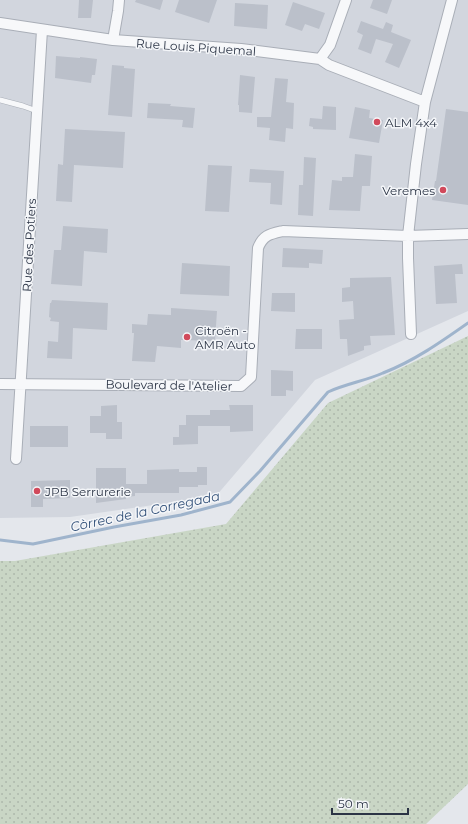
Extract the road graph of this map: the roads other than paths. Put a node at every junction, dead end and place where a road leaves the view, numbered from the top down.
1 (119, 0) edge
2 (346, 0) edge
3 (452, 0) edge
4 (0, 24) edge
5 (42, 30) junction
6 (113, 40) junction
7 (320, 59) junction
8 (0, 100) edge
9 (425, 102) junction
10 (37, 111) junction
11 (468, 234) edge
12 (408, 236) junction
13 (411, 334) dead end
14 (21, 383) junction
15 (0, 384) edge
16 (16, 459) dead end

1 - 6 street
2 - 7 street
3 - 9 street
4 - 5 street, Rue Louis Piquemal
5 - 6 street, Rue Louis Piquemal
5 - 10 street, Rue des Potiers
6 - 7 street, Rue Louis Piquemal
7 - 9 street, Rue Louis Piquemal
8 - 10 lane
9 - 12 street
10 - 14 street, Rue des Potiers
11 - 12 street, Boulevard de l'Atelier
12 - 13 street
12 - 14 street, Boulevard de l'Atelier
14 - 15 street, Boulevard de l'Atelier
14 - 16 street, Rue des Potiers

